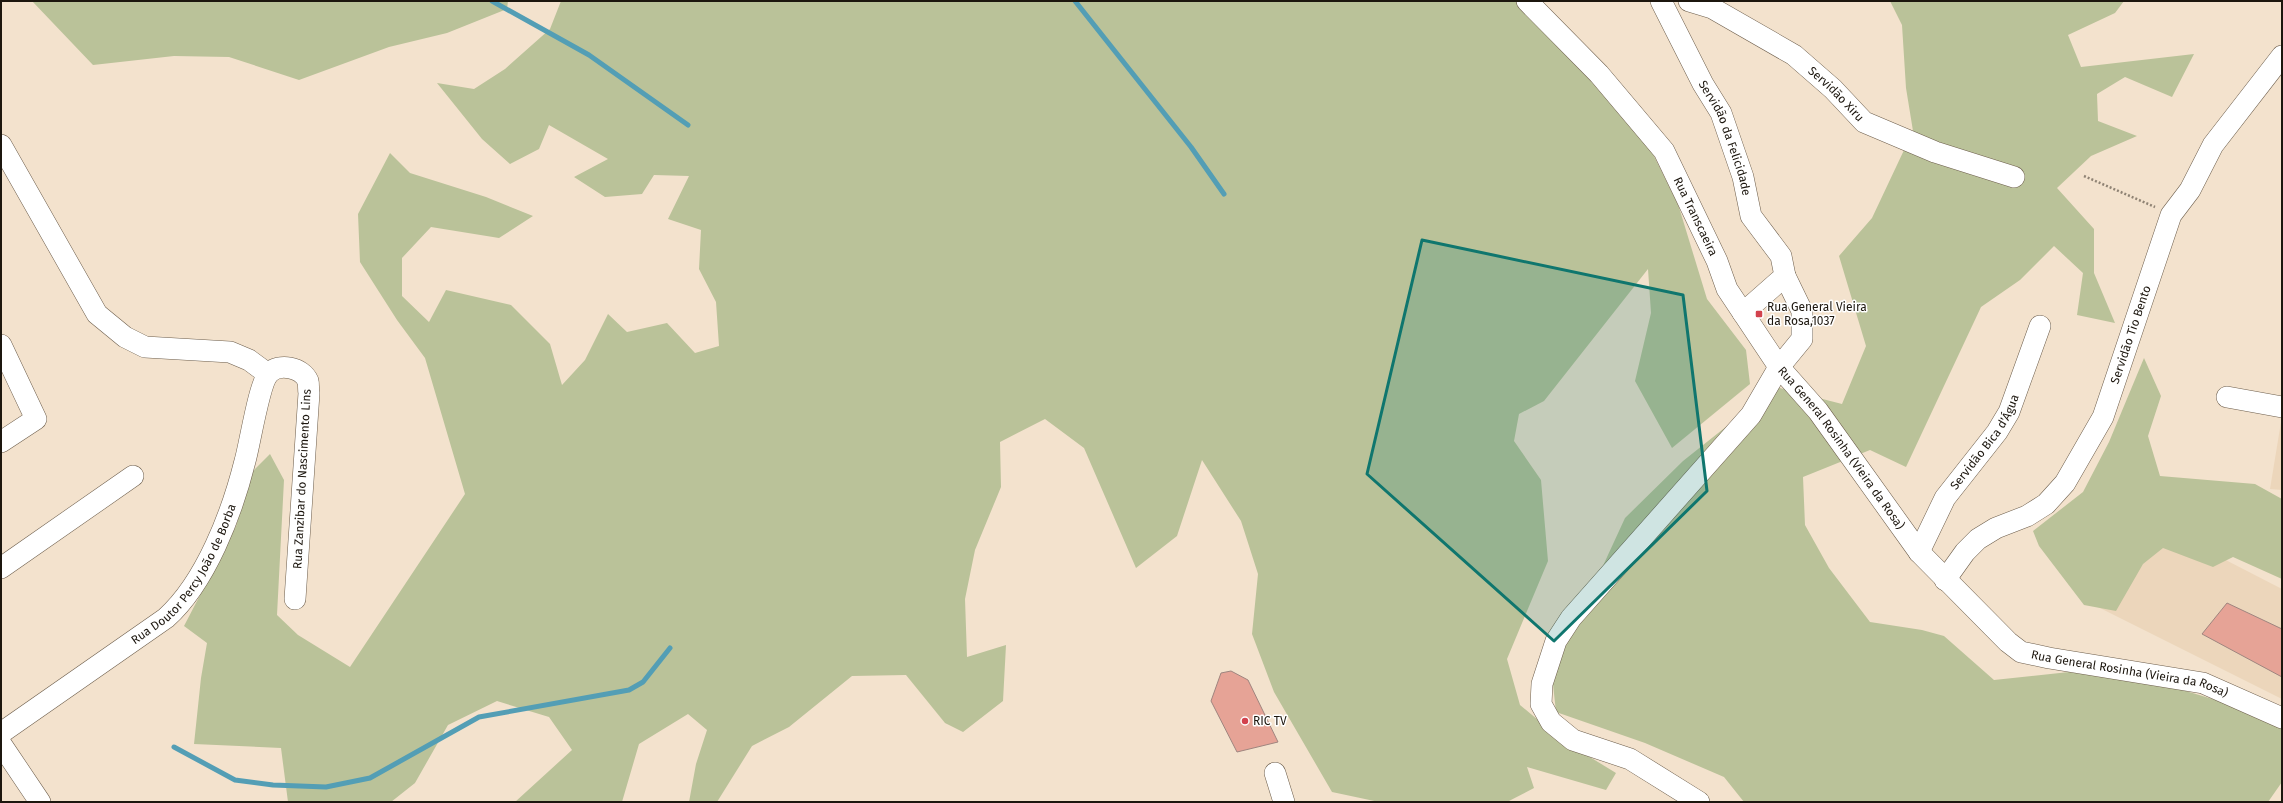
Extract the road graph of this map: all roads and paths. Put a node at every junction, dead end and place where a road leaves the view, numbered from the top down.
1 (1528, 1) edge
2 (1661, 1) edge
3 (1689, 1) edge
4 (2282, 56) edge
5 (1, 145) edge
6 (2084, 176) dead end
7 (2014, 177) dead end
8 (2171, 215) junction
9 (1785, 276) junction
10 (1743, 313) junction
11 (2040, 326) dead end
12 (1, 345) edge
13 (1779, 367) junction
14 (268, 374) junction
15 (2227, 397) dead end
16 (2282, 406) edge
17 (1, 442) edge
18 (133, 476) dead end
19 (1919, 552) junction
20 (1, 568) edge
21 (1945, 580) junction
22 (295, 600) dead end
23 (2282, 718) edge
24 (1, 733) edge
25 (1, 744) edge
26 (1275, 773) dead end
27 (40, 802) edge
28 (1284, 802) edge
29 (1699, 802) edge

1 - 10 street, Rua Transcaeira
2 - 9 street, Servidão da Felicidade
3 - 7 street, Servidão Xiru
4 - 8 street, Servidão Tio Bento
5 - 14 street
6 - 8 path
8 - 21 street, Servidão Tio Bento
9 - 10 street
9 - 13 street, Servidão da Felicidade
10 - 13 street, Rua Transcaeira
11 - 19 street, Servidão Bica d'Água
12 - 17 street
13 - 19 street, Rua General Rosinha (Vieira da Rosa)
13 - 29 street, Rua General Rosinha (Vieira da Rosa)
14 - 22 street, Rua Zanzibar do Nascimento Lins
14 - 24 street, Rua Doutor Percy João de Borba
15 - 16 street
18 - 20 street
19 - 21 street, Rua General Rosinha (Vieira da Rosa)
21 - 23 street, Rua General Rosinha (Vieira da Rosa)
25 - 27 street
26 - 28 street

